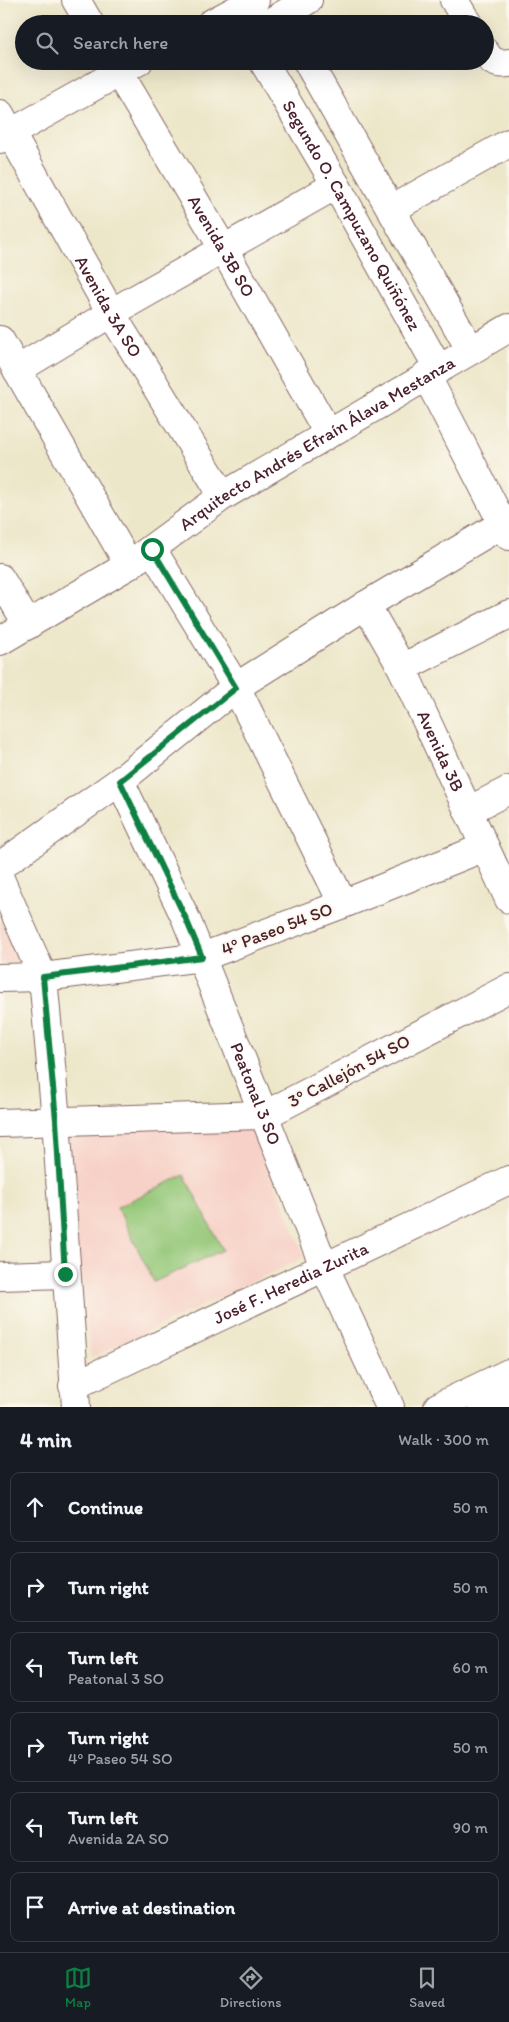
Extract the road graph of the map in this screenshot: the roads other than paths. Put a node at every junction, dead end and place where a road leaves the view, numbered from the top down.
1 (76, 0) edge
2 (308, 0) edge
3 (454, 0) edge
4 (241, 9) edge
5 (85, 15) edge
6 (229, 15) edge
7 (278, 15) edge
8 (463, 15) edge
9 (114, 70) edge
10 (126, 70) edge
11 (269, 70) edge
12 (312, 70) edge
13 (4, 129) edge
14 (509, 143) edge
15 (336, 185) junction
16 (392, 209) junction
17 (224, 250) junction
18 (111, 313) junction
19 (509, 328) edge
20 (0, 340) edge
21 (470, 349) junction
22 (17, 370) junction
23 (432, 372) junction
24 (328, 434) junction
25 (223, 496) junction
26 (507, 526) edge
27 (152, 549) junction
28 (128, 565) junction
29 (0, 578) edge
30 (366, 605) junction
31 (509, 614) edge
32 (28, 625) junction
33 (0, 641) edge
34 (402, 668) junction
35 (236, 688) junction
36 (120, 781) junction
37 (509, 790) edge
38 (468, 811) junction
39 (485, 847) junction
40 (0, 866) edge
41 (0, 879) edge
42 (509, 899) edge
43 (344, 904) junction
44 (202, 957) junction
45 (43, 977) junction
46 (0, 978) edge
47 (509, 988) edge
48 (265, 1115) junction
49 (56, 1120) junction
50 (0, 1123) edge
51 (509, 1180) edge
52 (324, 1266) junction
53 (65, 1274) junction
54 (0, 1276) edge
55 (509, 1373) edge
56 (509, 1395) edge
57 (74, 1396) edge
58 (390, 1407) edge
59 (438, 1407) edge
60 (484, 1407) edge

1 - 5 street
2 - 7 street
3 - 8 street
4 - 6 street
9 - 13 street
10 - 17 street, Avenida 3B SO
11 - 15 street, Segundo O. Campuzano Quiñónez
12 - 16 street, Segundo O. Campuzano Quiñónez
13 - 18 street, Avenida 3A SO
14 - 16 street
15 - 17 street
15 - 23 street, Segundo O. Campuzano Quiñónez
16 - 21 street, Segundo O. Campuzano Quiñónez
17 - 18 street
17 - 24 street, Avenida 3B SO
18 - 22 street
18 - 25 street, Avenida 3A SO
19 - 21 street, Arquitecto Andrés Efraín Álava Mestanza
20 - 22 street
21 - 23 street, Arquitecto Andrés Efraín Álava Mestanza
22 - 28 street
23 - 24 street, Arquitecto Andrés Efraín Álava Mestanza
23 - 26 street, Segundo O. Campuzano Quiñónez
24 - 25 street, Arquitecto Andrés Efraín Álava Mestanza
25 - 27 street, Arquitecto Andrés Efraín Álava Mestanza
26 - 30 street
27 - 28 street, Arquitecto Andrés Efraín Álava Mestanza
27 - 35 street
28 - 32 street, Arquitecto Andrés Efraín Álava Mestanza
29 - 32 street
30 - 34 street, Avenida 3B
30 - 35 street
31 - 34 street
32 - 33 street, Arquitecto Andrés Efraín Álava Mestanza
34 - 38 street, Avenida 3B
35 - 36 street
35 - 43 street
36 - 40 street
36 - 44 street, Peatonal 3 SO
37 - 38 street
38 - 39 street, Avenida 3B
39 - 42 street, Avenida 3B
39 - 43 street, 4º Paseo 54 SO
41 - 45 street
43 - 44 street, 4º Paseo 54 SO
44 - 45 street, 4º Paseo 54 SO
44 - 48 street, Peatonal 3 SO
45 - 46 street, 4º Paseo 54 SO
45 - 49 street
47 - 48 street, 3º Callejón 54 SO
48 - 49 street, 3º Callejón 54 SO
48 - 52 street, Peatonal 3 SO
49 - 50 street, 3º Callejón 54 SO
49 - 53 street
51 - 52 street, José F. Heredia Zurita
52 - 57 street, José F. Heredia Zurita
52 - 58 street, Peatonal 3 SO
53 - 54 street
53 - 57 street
55 - 59 street
56 - 60 street

